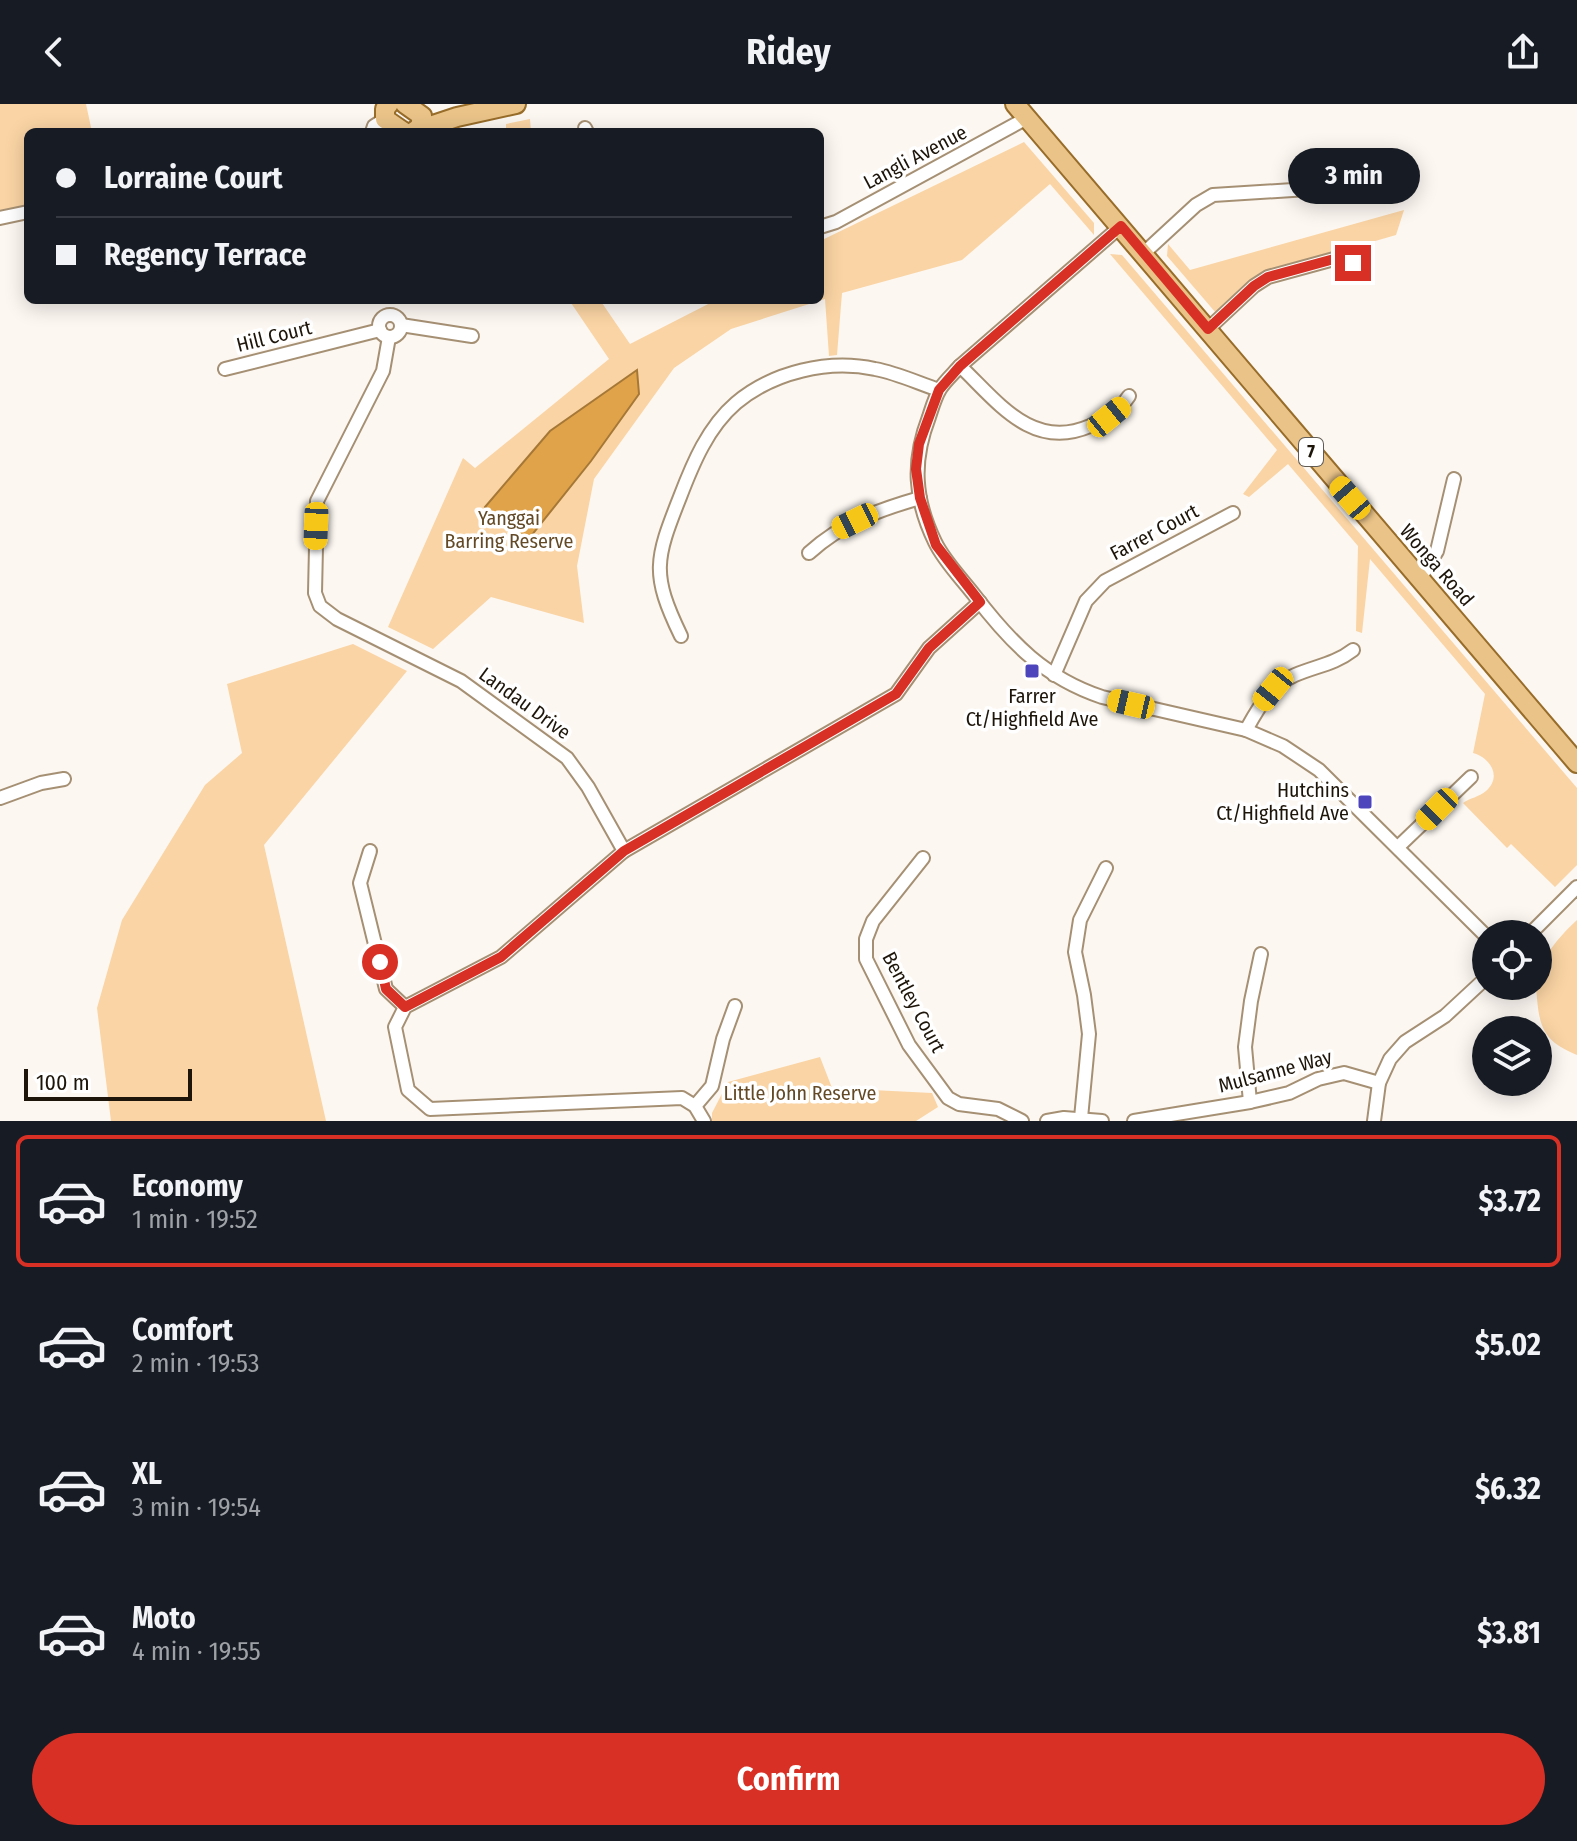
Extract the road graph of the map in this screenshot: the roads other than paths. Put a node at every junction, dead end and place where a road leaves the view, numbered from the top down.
1 (516, 104) edge
2 (1021, 111) edge
3 (378, 119) edge
4 (413, 125) edge
5 (1308, 189) dead end
6 (24, 213) edge
7 (0, 218) edge
8 (824, 226) edge
9 (1121, 226) junction
10 (1144, 253) junction
11 (1353, 263) dead end
12 (394, 304) edge
13 (396, 320) junction
14 (1208, 329) junction
15 (384, 333) junction
16 (472, 336) dead end
17 (960, 366) junction
18 (225, 369) dead end
19 (939, 390) junction
20 (1129, 396) dead end
21 (1454, 479) dead end
22 (920, 498) junction
23 (1233, 513) dead end
24 (809, 553) dead end
25 (1420, 579) junction
26 (980, 602) junction
27 (681, 636) dead end
28 (1353, 650) dead end
29 (1054, 675) junction
30 (1246, 730) junction
31 (1577, 763) edge
32 (1471, 777) dead end
33 (64, 779) dead end
34 (0, 798) edge
35 (1398, 847) junction
36 (370, 851) dead end
37 (624, 851) junction
38 (923, 858) dead end
39 (1106, 868) dead end
40 (1577, 887) edge
41 (1544, 920) edge
42 (1472, 922) edge
43 (1261, 954) dead end
44 (1472, 991) edge
45 (735, 1006) dead end
46 (405, 1007) junction
47 (1379, 1083) junction
48 (1250, 1102) junction
49 (695, 1106) junction
50 (430, 1109) junction
51 (1081, 1118) junction
52 (1177, 1118) edge
53 (423, 1121) edge
54 (704, 1121) edge
55 (1022, 1121) edge
56 (1047, 1121) edge
57 (1102, 1121) edge
58 (1134, 1121) edge
59 (1374, 1121) edge

1 - 4 main road
2 - 8 street, Langli Avenue
2 - 9 main road, Wonga Road / 7
3 - 4 main road
5 - 10 street
6 - 7 street
9 - 10 main road, Wonga Road / 7
9 - 17 street
10 - 14 main road, Wonga Road / 7
11 - 14 street
12 - 13 street
13 - 15 street
13 - 15 street
13 - 16 street
14 - 25 main road, Wonga Road / 7
15 - 18 street, Hill Court
15 - 37 street, Landau Drive
17 - 19 street
17 - 20 street
19 - 22 street
19 - 27 street
21 - 25 street
22 - 24 street
22 - 26 street
23 - 29 street, Farrer Court
25 - 31 main road, Wonga Road / 7
26 - 29 street
26 - 37 street
28 - 30 street
29 - 30 street
30 - 35 street
32 - 35 street
33 - 34 street
35 - 42 street
36 - 46 street
37 - 46 street
38 - 55 street, Bentley Court
39 - 51 street
40 - 41 street
43 - 48 street
44 - 47 street
45 - 49 street
46 - 50 street
47 - 48 street, Mulsanne Way
47 - 59 street
48 - 52 street, Mulsanne Way
49 - 50 street
49 - 54 street
50 - 53 street
51 - 56 street
51 - 57 street
52 - 58 street, Mulsanne Way

